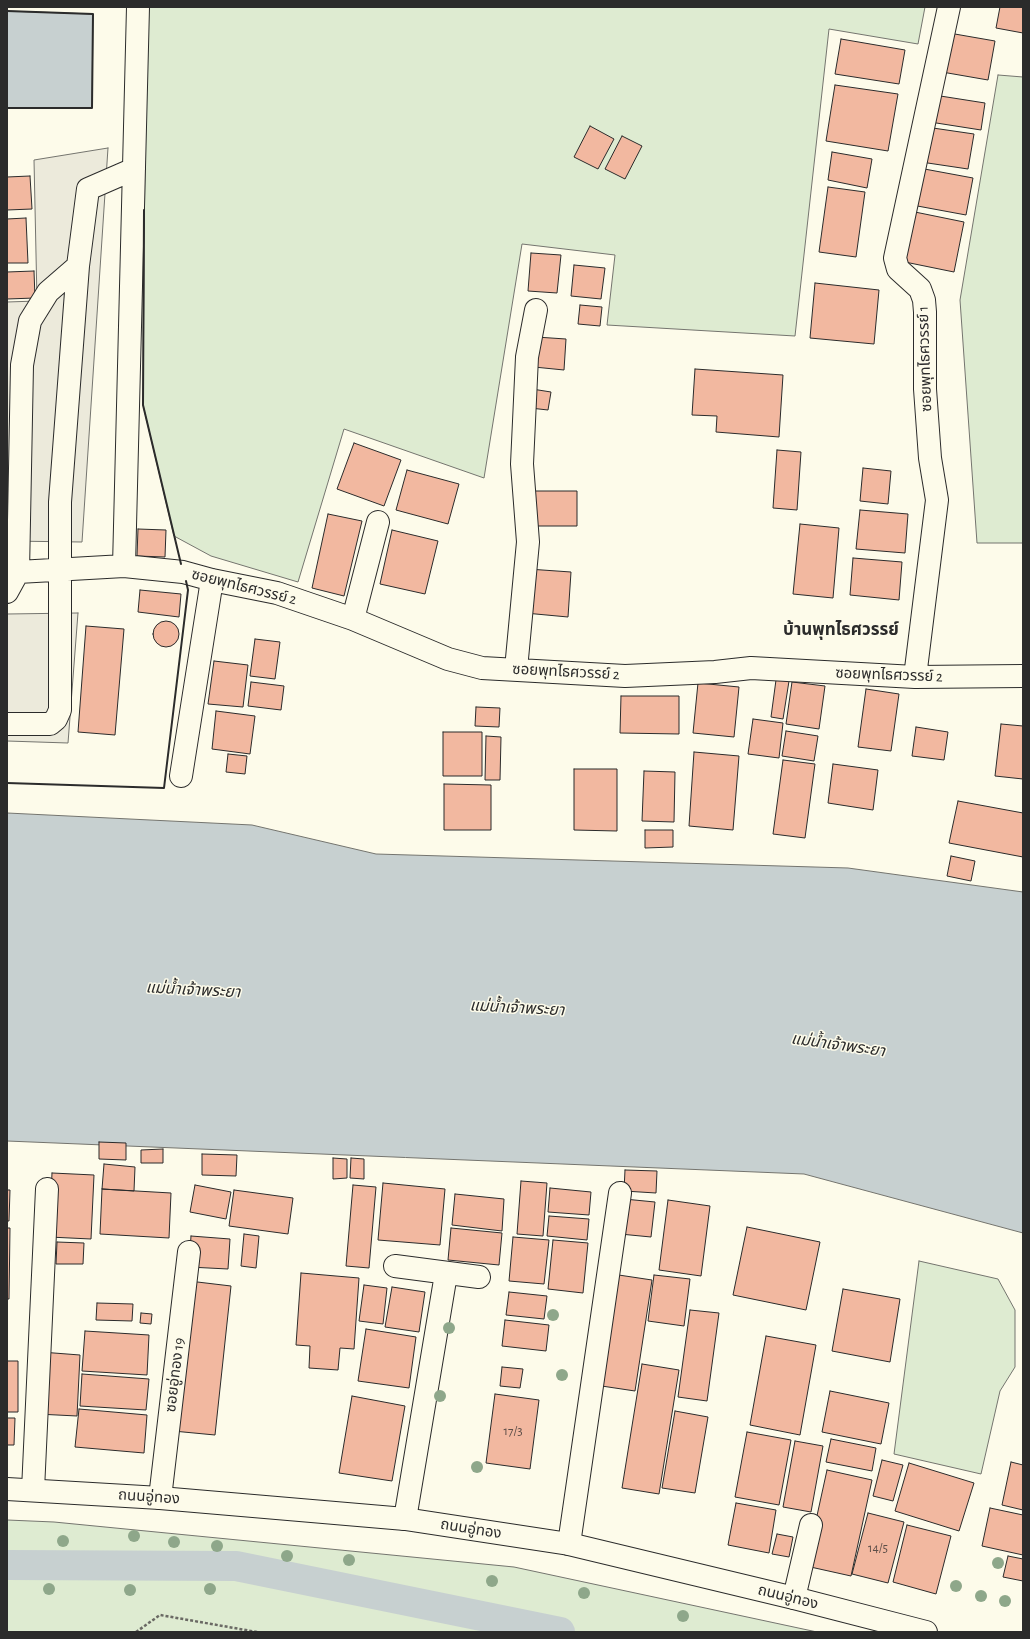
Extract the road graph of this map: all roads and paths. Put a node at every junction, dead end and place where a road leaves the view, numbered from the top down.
1 (138, 7) edge
2 (949, 7) edge
3 (134, 169) junction
4 (78, 266) junction
5 (536, 310) dead end
6 (378, 522) dead end
7 (124, 566) junction
8 (60, 570) junction
9 (18, 572) junction
10 (212, 580) junction
11 (7, 592) edge
12 (353, 620) junction
13 (516, 669) junction
14 (1023, 676) edge
15 (915, 677) junction
16 (7, 724) edge
17 (181, 776) dead end
18 (47, 1189) dead end
19 (620, 1193) dead end
20 (189, 1252) dead end
21 (395, 1266) dead end
22 (446, 1274) junction
23 (479, 1277) dead end
24 (7, 1489) edge
25 (33, 1490) junction
26 (160, 1498) junction
27 (405, 1519) junction
28 (812, 1525) dead end
29 (570, 1544) junction
30 (794, 1598) junction
31 (136, 1632) edge
32 (257, 1632) edge
33 (926, 1632) edge

1 - 3 street
2 - 15 street, ซอยพุทไธศวรรย์ 1
3 - 4 street
3 - 7 street
4 - 8 street
4 - 9 street
5 - 13 street
6 - 12 street
7 - 8 street, ซอยพุทไธศวรรย์ 2
7 - 10 street, ซอยพุทไธศวรรย์ 2
8 - 9 street, ซอยพุทไธศวรรย์ 2
8 - 16 street
9 - 11 street
10 - 12 street, ซอยพุทไธศวรรย์ 2
10 - 17 street
12 - 13 street, ซอยพุทไธศวรรย์ 2
13 - 15 street, ซอยพุทไธศวรรย์ 2
14 - 15 street, ซอยพุทไธศวรรย์ 2
18 - 25 street
19 - 29 street
20 - 26 street, ซอยอู่ทอง 19
21 - 22 street
22 - 23 street
22 - 27 street
24 - 25 street, ถนนอู่ทอง
25 - 26 street, ถนนอู่ทอง
26 - 27 street, ถนนอู่ทอง
27 - 29 street, ถนนอู่ทอง
28 - 30 street
29 - 30 street, ถนนอู่ทอง
30 - 33 street, ถนนอู่ทอง
31 - 32 path

